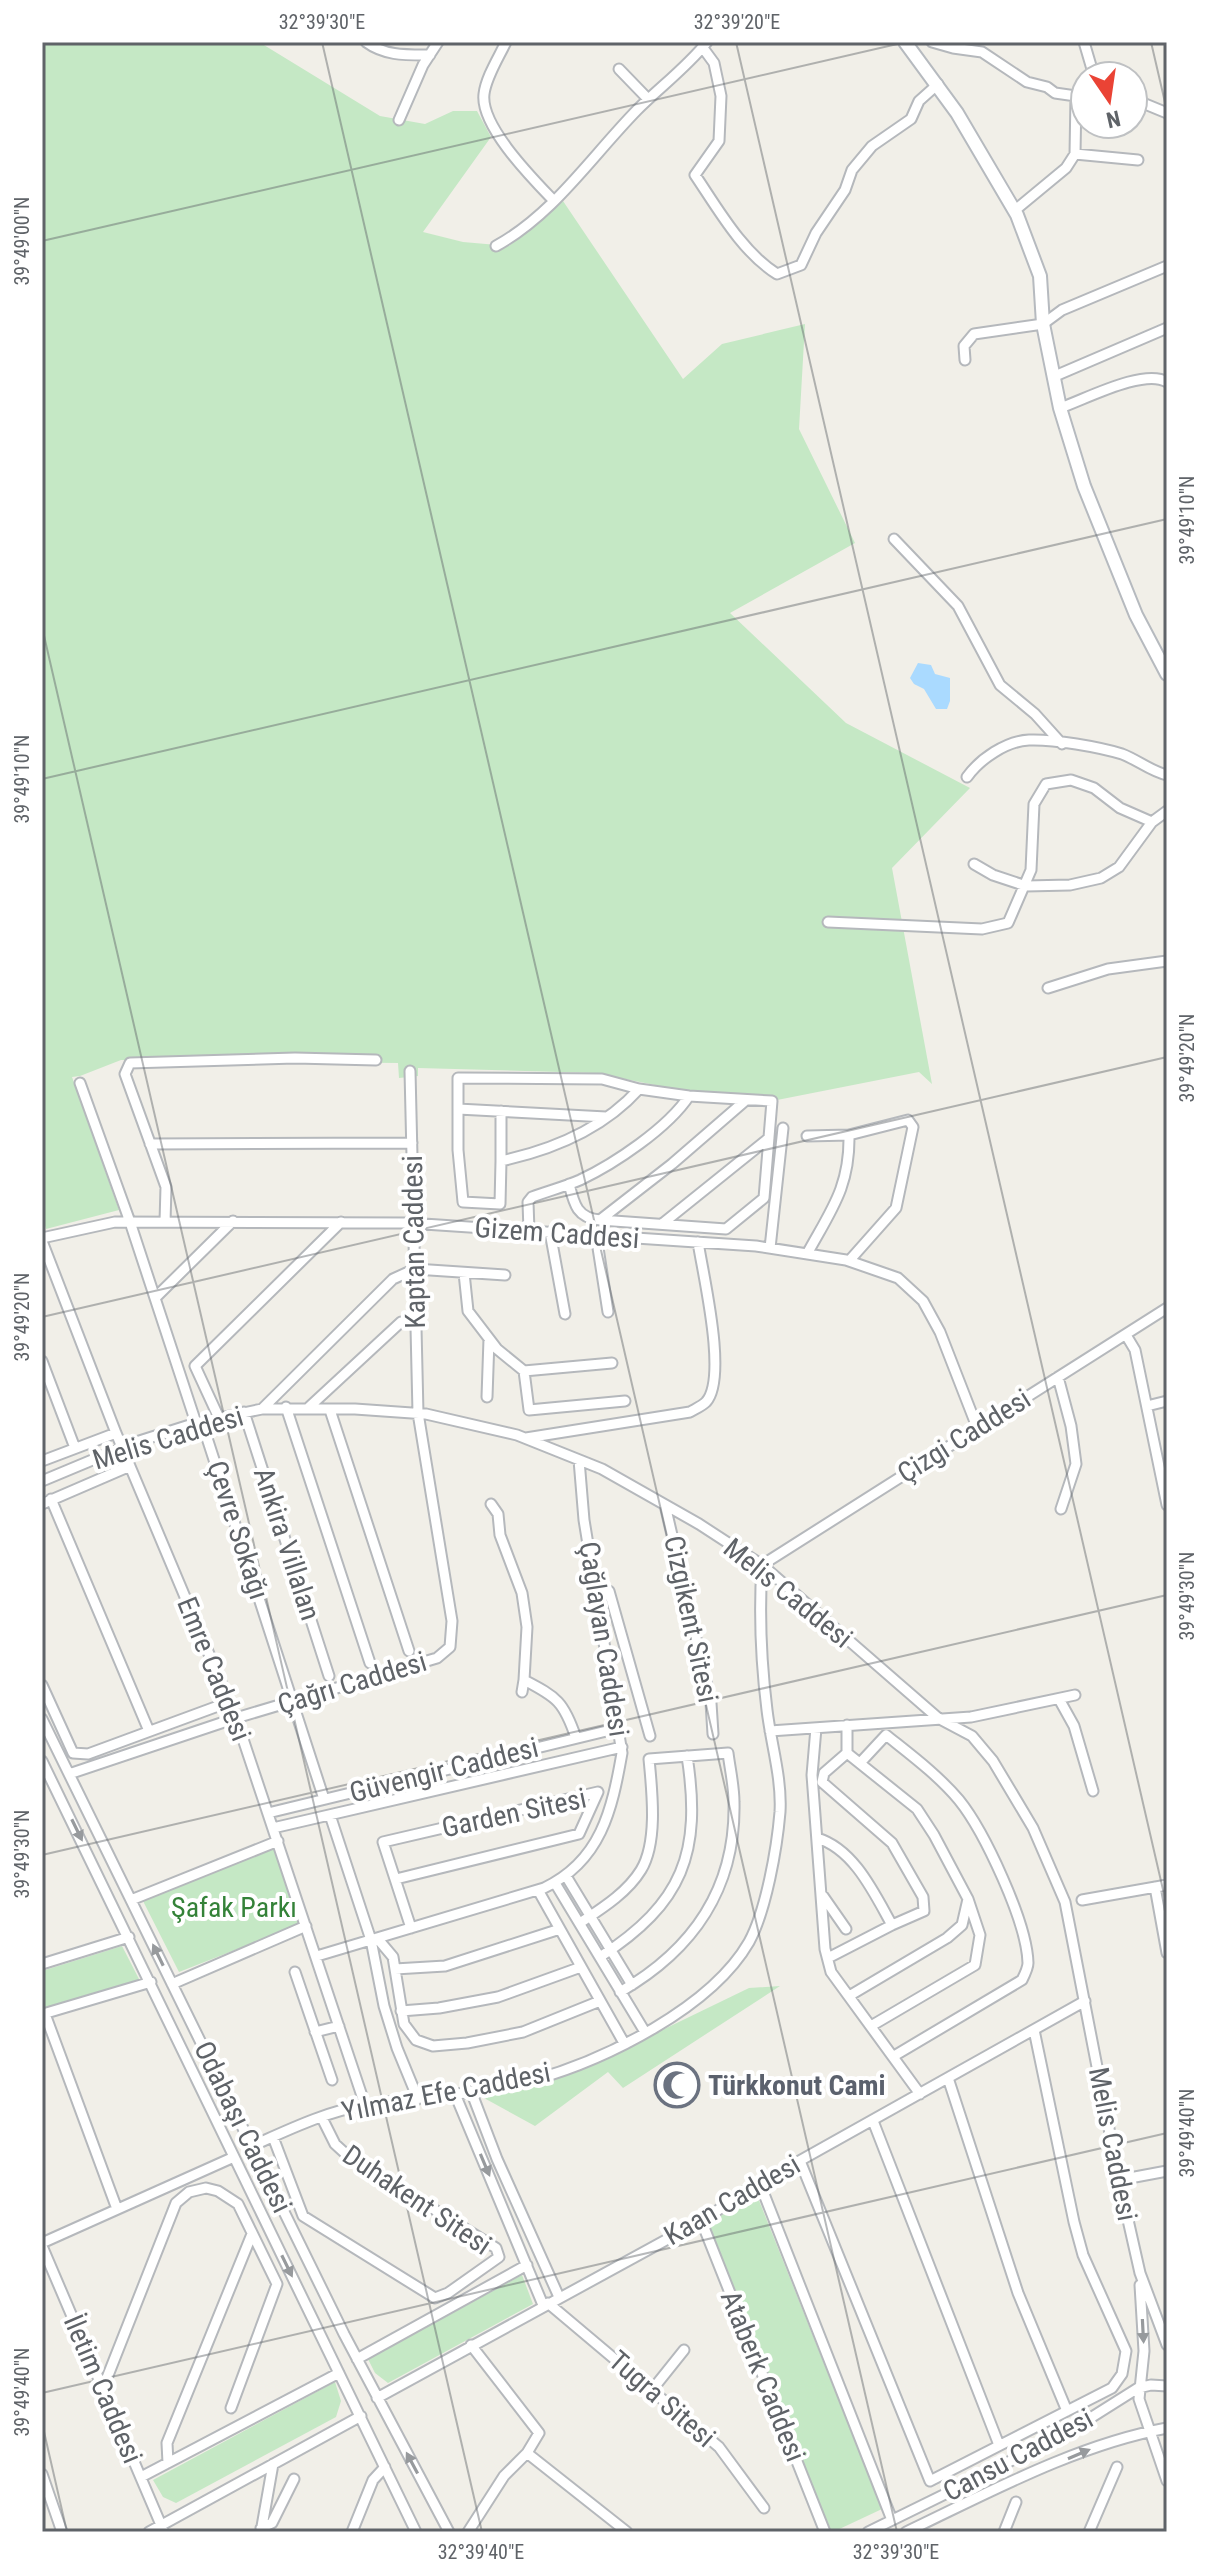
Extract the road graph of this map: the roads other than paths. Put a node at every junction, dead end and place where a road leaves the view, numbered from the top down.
1 (366, 42) edge
2 (438, 42) edge
3 (506, 42) edge
4 (905, 42) edge
5 (932, 42) edge
6 (705, 45) edge
7 (430, 55) junction
8 (619, 69) dead end
9 (938, 84) junction
10 (1069, 93) edge
11 (648, 99) junction
12 (399, 120) dead end
13 (1077, 140) edge
14 (1075, 154) junction
15 (1138, 160) dead end
16 (554, 201) junction
17 (1014, 211) junction
18 (496, 246) dead end
19 (1167, 266) edge
20 (1043, 324) junction
21 (1167, 328) edge
22 (965, 360) dead end
23 (1055, 376) junction
24 (1167, 382) edge
25 (1060, 408) junction
26 (894, 539) dead end
27 (1167, 674) edge
28 (1062, 744) junction
29 (1167, 775) edge
30 (967, 777) dead end
31 (1167, 811) edge
32 (1152, 822) junction
33 (974, 864) dead end
34 (1026, 886) junction
35 (828, 922) dead end
36 (1167, 961) edge
37 (1048, 988) dead end
38 (376, 1060) dead end
39 (410, 1071) dead end
40 (80, 1083) dead end
41 (639, 1089) junction
42 (689, 1096) junction
43 (746, 1100) junction
44 (458, 1109) junction
45 (501, 1111) junction
46 (606, 1117) junction
47 (783, 1128) dead end
48 (849, 1135) junction
49 (807, 1136) dead end
50 (769, 1138) junction
51 (412, 1143) junction
52 (150, 1144) junction
53 (501, 1161) junction
54 (569, 1184) junction
55 (600, 1220) junction
56 (233, 1221) junction
57 (130, 1222) junction
58 (165, 1222) junction
59 (341, 1222) junction
60 (414, 1223) junction
61 (662, 1224) junction
62 (529, 1231) junction
63 (550, 1232) junction
64 (596, 1235) junction
65 (42, 1240) edge
66 (698, 1242) junction
67 (770, 1248) junction
68 (807, 1254) junction
69 (849, 1261) junction
70 (415, 1269) junction
71 (464, 1273) junction
72 (505, 1275) dead end
73 (155, 1298) junction
74 (1167, 1308) edge
75 (608, 1312) dead end
76 (565, 1314) dead end
77 (401, 1322) dead end
78 (1126, 1335) junction
79 (489, 1339) junction
80 (42, 1361) edge
81 (612, 1363) dead end
82 (524, 1371) junction
83 (1058, 1377) junction
84 (487, 1397) dead end
85 (625, 1401) dead end
86 (1167, 1401) edge
87 (1147, 1406) junction
88 (286, 1407) junction
89 (262, 1409) junction
90 (307, 1409) junction
91 (330, 1410) junction
92 (244, 1412) junction
93 (418, 1413) junction
94 (219, 1418) junction
95 (196, 1423) junction
96 (977, 1427) junction
97 (116, 1433) junction
98 (524, 1438) junction
99 (122, 1447) junction
100 (75, 1448) junction
101 (579, 1460) junction
102 (42, 1461) edge
103 (130, 1466) junction
104 (42, 1481) edge
105 (46, 1502) edge
106 (491, 1504) dead end
107 (665, 1505) junction
108 (1167, 1505) edge
109 (1061, 1509) dead end
110 (762, 1565) junction
111 (595, 1584) junction
112 (450, 1647) joint
113 (409, 1651) dead end
114 (370, 1663) dead end
115 (329, 1676) dead end
116 (524, 1680) junction
117 (42, 1685) edge
118 (522, 1692) dead end
119 (1075, 1695) dead end
120 (1059, 1699) junction
121 (294, 1701) junction
122 (229, 1702) junction
123 (236, 1718) junction
124 (938, 1718) junction
125 (42, 1719) edge
126 (847, 1725) junction
127 (619, 1728) junction
128 (816, 1728) junction
129 (149, 1731) junction
130 (770, 1731) junction
131 (713, 1734) dead end
132 (650, 1736) dead end
133 (576, 1738) junction
134 (622, 1747) junction
135 (847, 1753) junction
136 (687, 1756) junction
137 (42, 1761) edge
138 (860, 1763) junction
139 (69, 1774) junction
140 (46, 1778) edge
141 (1093, 1791) dead end
142 (324, 1799) junction
143 (268, 1813) junction
144 (330, 1815) junction
145 (273, 1828) junction
146 (817, 1838) junction
147 (278, 1841) junction
148 (566, 1876) junction
149 (396, 1879) junction
150 (555, 1883) junction
151 (1167, 1885) edge
152 (1155, 1887) junction
153 (538, 1890) junction
154 (821, 1893) junction
155 (968, 1899) junction
156 (131, 1900) junction
157 (1082, 1900) dead end
158 (592, 1915) junction
159 (580, 1923) junction
160 (892, 1925) junction
161 (306, 1926) junction
162 (411, 1928) junction
163 (560, 1929) junction
164 (846, 1929) dead end
165 (129, 1937) junction
166 (374, 1939) junction
167 (610, 1950) junction
168 (1167, 1953) edge
169 (317, 1956) junction
170 (600, 1957) junction
171 (828, 1958) junction
172 (42, 1964) edge
173 (581, 1967) junction
174 (395, 1969) junction
175 (295, 1972) dead end
176 (151, 1982) junction
177 (172, 1984) junction
178 (632, 1985) junction
179 (620, 1992) junction
180 (849, 1996) junction
181 (600, 2001) junction
182 (1085, 2001) junction
183 (401, 2011) junction
184 (44, 2014) edge
185 (339, 2026) junction
186 (871, 2026) junction
187 (1034, 2030) junction
188 (315, 2032) junction
189 (645, 2032) junction
190 (624, 2043) junction
191 (894, 2056) junction
192 (948, 2078) junction
193 (332, 2080) dead end
194 (471, 2091) junction
195 (455, 2094) junction
196 (920, 2094) junction
197 (418, 2099) junction
198 (365, 2105) junction
199 (322, 2118) junction
200 (873, 2121) junction
201 (273, 2137) junction
202 (252, 2146) junction
203 (234, 2157) junction
204 (800, 2161) junction
205 (1167, 2171) edge
206 (1119, 2180) junction
207 (760, 2184) junction
208 (117, 2209) junction
209 (701, 2220) junction
210 (252, 2234) junction
211 (42, 2244) edge
212 (527, 2265) junction
213 (1140, 2273) junction
214 (559, 2297) junction
215 (546, 2304) junction
216 (471, 2345) junction
217 (1167, 2345) edge
218 (684, 2350) dead end
219 (357, 2359) junction
220 (339, 2373) junction
221 (1167, 2386) edge
222 (103, 2388) junction
223 (1138, 2388) junction
224 (652, 2390) junction
225 (377, 2398) junction
226 (231, 2408) dead end
227 (1067, 2411) junction
228 (361, 2416) junction
229 (1167, 2428) edge
230 (1149, 2429) junction
231 (999, 2445) junction
232 (527, 2453) junction
233 (168, 2463) junction
234 (273, 2464) junction
235 (385, 2467) junction
236 (1117, 2467) dead end
237 (42, 2474) edge
238 (141, 2477) junction
239 (294, 2479) dead end
240 (1167, 2481) edge
241 (1016, 2502) dead end
242 (764, 2508) dead end
243 (892, 2520) junction
244 (163, 2529) edge
245 (261, 2530) edge
246 (62, 2532) edge
247 (149, 2532) edge
248 (352, 2532) edge
249 (416, 2532) edge
250 (449, 2532) edge
251 (468, 2532) edge
252 (627, 2532) edge
253 (825, 2532) edge
254 (868, 2532) edge
255 (906, 2532) edge
256 (1004, 2532) edge
257 (1089, 2532) edge

1 - 7 street
2 - 7 street
3 - 16 street
4 - 9 street
5 - 10 street
6 - 9 street
6 - 11 street
7 - 12 street
8 - 11 street
9 - 17 street
11 - 16 street
13 - 14 street
14 - 15 street
14 - 17 street
16 - 18 street
17 - 20 street
19 - 20 street
20 - 22 street
20 - 23 street
21 - 23 street
23 - 25 street
24 - 25 street
25 - 27 street
26 - 28 street
28 - 29 street
28 - 30 street
31 - 32 street
32 - 34 street
32 - 34 street
33 - 34 street
34 - 35 street
36 - 37 street
38 - 52 street
39 - 51 street, Kaptan Caddesi
40 - 57 street, Çevre Sokağı
41 - 42 street
41 - 44 street
41 - 46 street
42 - 43 street
42 - 54 street
43 - 50 street
43 - 55 street
44 - 45 street
44 - 53 street
45 - 46 street
45 - 53 street
46 - 53 street
47 - 67 street
48 - 49 street
48 - 68 street
48 - 69 street
50 - 61 street
50 - 61 street
51 - 52 street
51 - 60 street, Kaptan Caddesi
52 - 58 street
54 - 55 street
54 - 62 street
55 - 61 street
56 - 58 street, Gizem Caddesi
56 - 59 street, Gizem Caddesi
56 - 73 street
57 - 58 street, Gizem Caddesi
57 - 65 street, Gizem Caddesi
57 - 73 street, Çevre Sokağı
59 - 60 street, Gizem Caddesi
59 - 94 street
60 - 62 street, Gizem Caddesi
60 - 70 street, Kaptan Caddesi
62 - 63 street, Gizem Caddesi
63 - 64 street, Gizem Caddesi
63 - 76 street
64 - 66 street, Gizem Caddesi
64 - 75 street
65 - 97 street, Emre Caddesi
66 - 67 street, Gizem Caddesi
66 - 98 street
67 - 68 street, Gizem Caddesi
68 - 69 street, Gizem Caddesi
69 - 96 street, Gizem Caddesi
70 - 71 street
70 - 89 street
70 - 93 street, Kaptan Caddesi
71 - 72 street
71 - 79 street
73 - 95 street, Çevre Sokağı
74 - 78 street, Çizgi Caddesi
77 - 90 street
78 - 83 street, Çizgi Caddesi
78 - 87 street
79 - 82 street
79 - 84 street
80 - 100 street
81 - 82 street
82 - 85 street
83 - 96 street, Çizgi Caddesi
83 - 109 street
86 - 87 street
87 - 108 street
88 - 89 street, Melis Caddesi
88 - 90 street, Melis Caddesi
88 - 114 street, Ankira Villalan
89 - 92 street, Melis Caddesi
90 - 91 street, Melis Caddesi
91 - 93 street, Melis Caddesi
91 - 113 street
92 - 94 street, Melis Caddesi
92 - 115 street, Ankira Villalan
93 - 98 street, Melis Caddesi
93 - 112 street, Kaptan Caddesi
94 - 95 street, Melis Caddesi
95 - 99 street, Melis Caddesi
95 - 121 street, Çevre Sokağı
96 - 110 street, Çizgi Caddesi
97 - 99 street, Emre Caddesi
97 - 100 street
98 - 101 street, Melis Caddesi
99 - 103 street, Emre Caddesi
99 - 104 street, Melis Caddesi
100 - 102 street
101 - 107 street, Melis Caddesi
101 - 111 street, Çağlayan Caddesi
103 - 105 street
103 - 122 street, Emre Caddesi
105 - 129 street
106 - 116 street
107 - 110 street, Melis Caddesi
107 - 131 street, Cizgikent Sitesi
110 - 124 street, Melis Caddesi
110 - 130 street, Yılmaz Efe Caddesi
111 - 127 street, Çağlayan Caddesi
111 - 132 street
112 - 121 street, Çağrı Caddesi
116 - 118 street
116 - 133 street
117 - 129 street
119 - 120 street
120 - 124 street
120 - 141 street
121 - 123 street, Çağrı Caddesi
121 - 142 street, Çevre Sokağı
122 - 123 street, Emre Caddesi
122 - 129 street
123 - 139 street, Çağrı Caddesi
123 - 143 street, Emre Caddesi
124 - 126 street
124 - 182 street, Melis Caddesi
125 - 139 street, Odabaşı Caddesi
126 - 128 street
126 - 135 street
127 - 133 street, Güvengir Caddesi
127 - 134 street, Çağlayan Caddesi
128 - 130 street
128 - 146 street
130 - 189 street, Yılmaz Efe Caddesi
133 - 142 street, Güvengir Caddesi
134 - 144 street, Güvengir Caddesi
134 - 148 street, Çağlayan Caddesi
135 - 138 street
135 - 160 street
136 - 158 street
136 - 167 street
136 - 178 street
137 - 140 street, Odabaşı Caddesi
138 - 155 street
138 - 191 street
139 - 156 street, Odabaşı Caddesi
140 -> 165 street, Odabaşı Caddesi
142 - 143 street, Güvengir Caddesi
143 - 145 street, Emre Caddesi
144 - 145 street, Güvengir Caddesi
144 - 166 street
145 - 147 street, Emre Caddesi
146 - 154 street
146 - 160 street
147 - 156 street
147 - 161 street, Emre Caddesi
148 - 150 street, Çağlayan Caddesi
148 - 158 street
149 - 149 street, Garden Sitesi
149 - 162 street, Garden Sitesi
150 - 153 street, Çağlayan Caddesi
150 - 159 street
151 - 152 street
152 - 157 street
152 - 168 street
153 - 162 street, Çağlayan Caddesi
153 - 163 street
154 - 164 street
154 - 171 street
155 - 180 street
155 - 186 street
177 -> 156 street, Odabaşı Caddesi
158 - 159 street
158 - 167 street
159 - 170 street
160 - 171 street
161 - 169 street, Emre Caddesi
161 - 177 street
162 - 166 street, Çağlayan Caddesi
163 - 173 street
163 - 174 street
165 - 172 street
165 - 176 street, Odabaşı Caddesi
166 - 169 street, Çağlayan Caddesi
166 - 174 street
166 - 197 street
167 - 170 street
167 - 178 street
169 - 185 street, Emre Caddesi
170 - 179 street
171 - 180 street
173 - 181 street
173 - 183 street
174 - 183 street
175 - 188 street
176 - 184 street
176 - 203 street, Odabaşı Caddesi
177 - 202 street, Odabaşı Caddesi
178 - 179 street
179 - 189 street
180 - 186 street
181 - 183 street
181 - 190 street
182 - 187 street, Kaan Caddesi
182 - 206 street, Melis Caddesi
184 - 208 street
185 - 188 street
185 - 198 street, Emre Caddesi
186 - 191 street
187 - 192 street, Kaan Caddesi
187 - 227 street
188 - 193 street
189 - 190 street, Yılmaz Efe Caddesi
190 - 194 street, Yılmaz Efe Caddesi
191 - 196 street
192 - 196 street, Kaan Caddesi
192 - 227 street
194 - 195 street, Yılmaz Efe Caddesi
194 - 214 street
195 - 197 street, Yılmaz Efe Caddesi
195 -> 212 street
196 - 200 street, Kaan Caddesi
197 - 198 street, Yılmaz Efe Caddesi
198 - 199 street, Yılmaz Efe Caddesi
199 - 201 street, Yılmaz Efe Caddesi
199 - 201 street, Duhakent Sitesi
200 - 204 street, Kaan Caddesi
200 - 231 street
201 - 202 street, Yılmaz Efe Caddesi
202 - 219 street, Odabaşı Caddesi
203 - 208 street
203 -> 220 street, Odabaşı Caddesi
204 - 207 street, Kaan Caddesi
204 - 231 street
205 - 206 street
206 - 213 street, Melis Caddesi
207 - 209 street, Kaan Caddesi
207 - 243 street
208 - 211 street
209 - 214 street, Kaan Caddesi
209 - 253 street, Ataberk Caddesi
210 - 222 street
210 - 226 street
210 - 233 street
211 - 222 street, İletim Caddesi
212 - 215 street
212 - 219 street
213 - 217 street, Melis Caddesi
213 -> 223 street, Melis Caddesi
214 - 215 street, Kaan Caddesi
215 - 216 street, Kaan Caddesi
215 - 224 street, Tugra Sitesi
216 - 225 street, Kaan Caddesi
216 - 232 street
218 - 224 street
219 - 225 street, Odabaşı Caddesi
220 - 228 street, Odabaşı Caddesi
220 - 233 street
221 - 223 street, Cansu Caddesi
222 - 238 street, İletim Caddesi
223 - 230 street, Melis Caddesi
223 - 243 street, Cansu Caddesi
224 - 242 street, Tugra Sitesi
250 -> 225 street, Odabaşı Caddesi
227 - 231 street
228 - 234 street
228 - 235 street, Odabaşı Caddesi
229 - 230 street, Cansu Caddesi
230 - 240 street, Melis Caddesi
255 -> 230 street, Cansu Caddesi
232 - 251 street
232 - 252 street
233 - 238 street
234 - 244 street
234 - 245 street
235 - 248 street
235 - 249 street, Odabaşı Caddesi
236 - 257 street
237 - 246 street
238 - 244 street, İletim Caddesi
239 - 245 street
241 - 256 street
243 - 254 street, Cansu Caddesi
244 - 247 street

